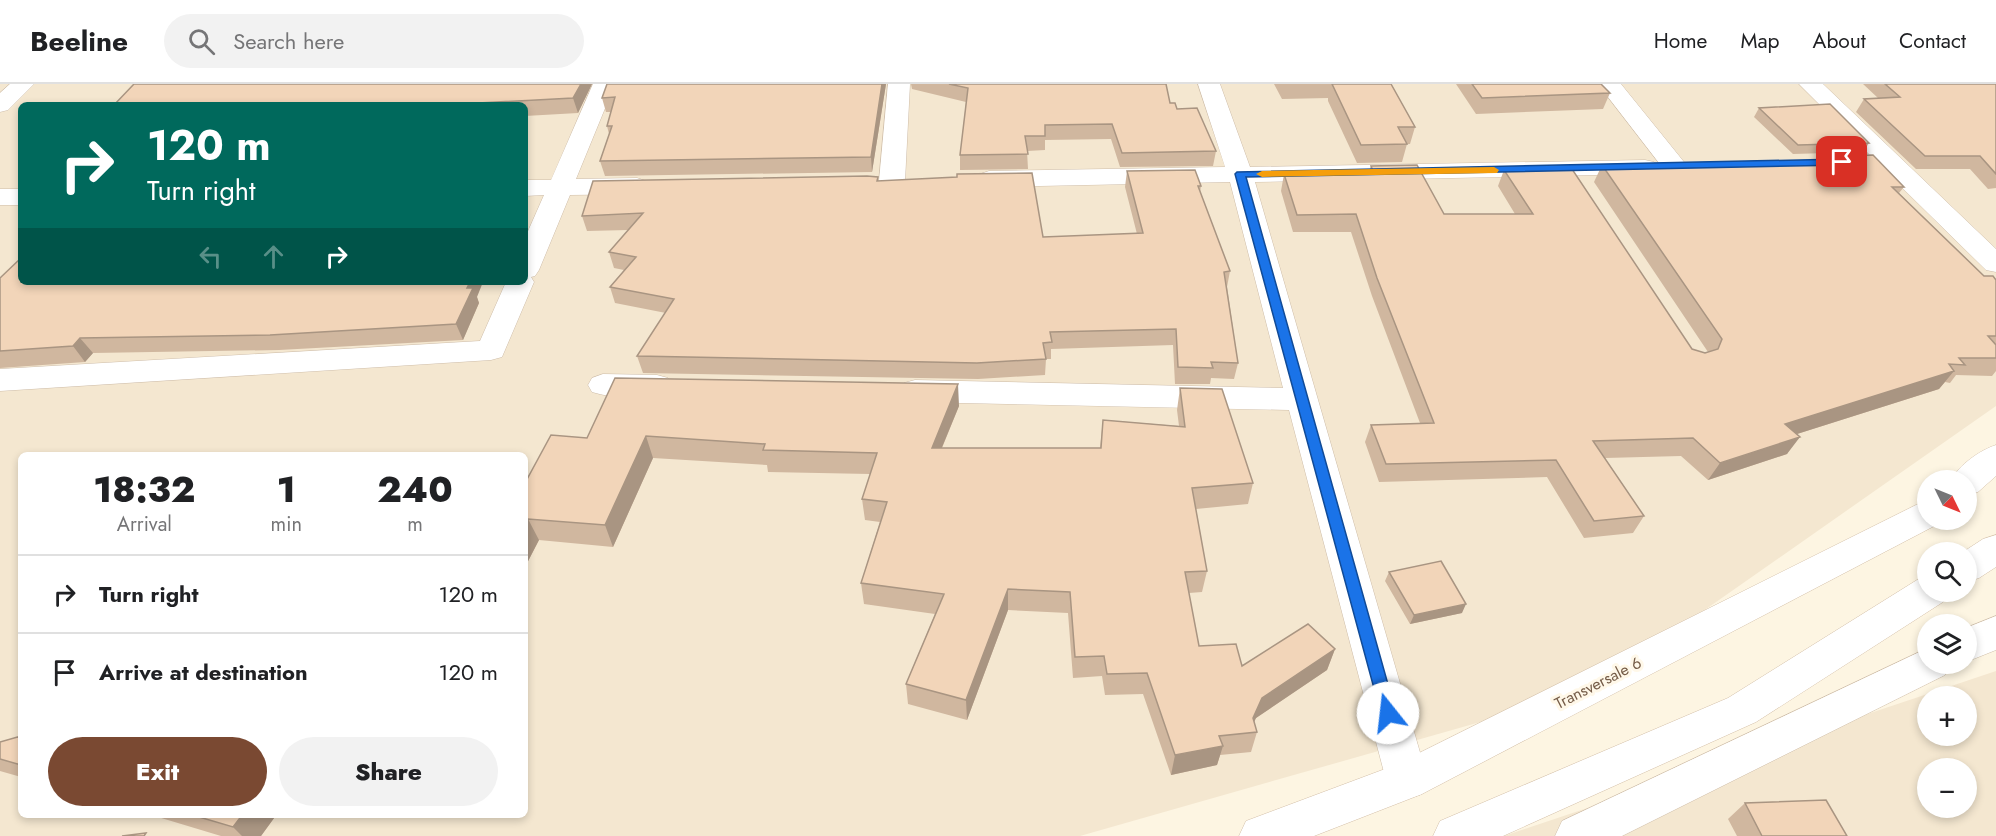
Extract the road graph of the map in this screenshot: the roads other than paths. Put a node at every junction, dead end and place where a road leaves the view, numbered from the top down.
1 (23, 84) edge
2 (604, 84) edge
3 (899, 84) edge
4 (1209, 84) edge
5 (1609, 84) edge
6 (1810, 84) edge
7 (0, 105) edge
8 (1890, 161) junction
9 (1806, 163) edge
10 (1240, 174) junction
11 (962, 180) edge
12 (892, 181) edge
13 (655, 185) edge
14 (560, 187) junction
15 (528, 188) edge
16 (0, 197) edge
17 (18, 197) edge
18 (528, 263) edge
19 (1996, 264) edge
20 (519, 285) edge
21 (0, 380) edge
22 (603, 385) dead end
23 (686, 386) edge
24 (887, 390) edge
25 (1300, 399) junction
26 (1996, 457) edge
27 (1977, 473) edge
28 (1917, 520) edge
29 (1996, 549) edge
30 (1977, 561) edge
31 (1917, 599) edge
32 (1996, 632) edge
33 (1977, 641) edge
34 (1917, 670) edge
35 (1407, 780) junction
36 (1262, 836) edge
37 (1455, 836) edge
38 (1577, 836) edge

1 - 7 street
2 - 14 street
3 - 12 street
4 - 10 street
5 - 10 street
6 - 8 street
8 - 9 street
8 - 19 street
10 - 11 street
10 - 25 street
13 - 14 street
14 - 15 street
14 - 18 street
16 - 17 street
20 - 21 street
22 - 23 street
24 - 25 street
25 - 35 street
26 - 27 street
28 - 35 street, Transversale 6
29 - 30 street
31 - 37 street
32 - 33 street
34 - 38 street
35 - 36 street, Transversale 6

